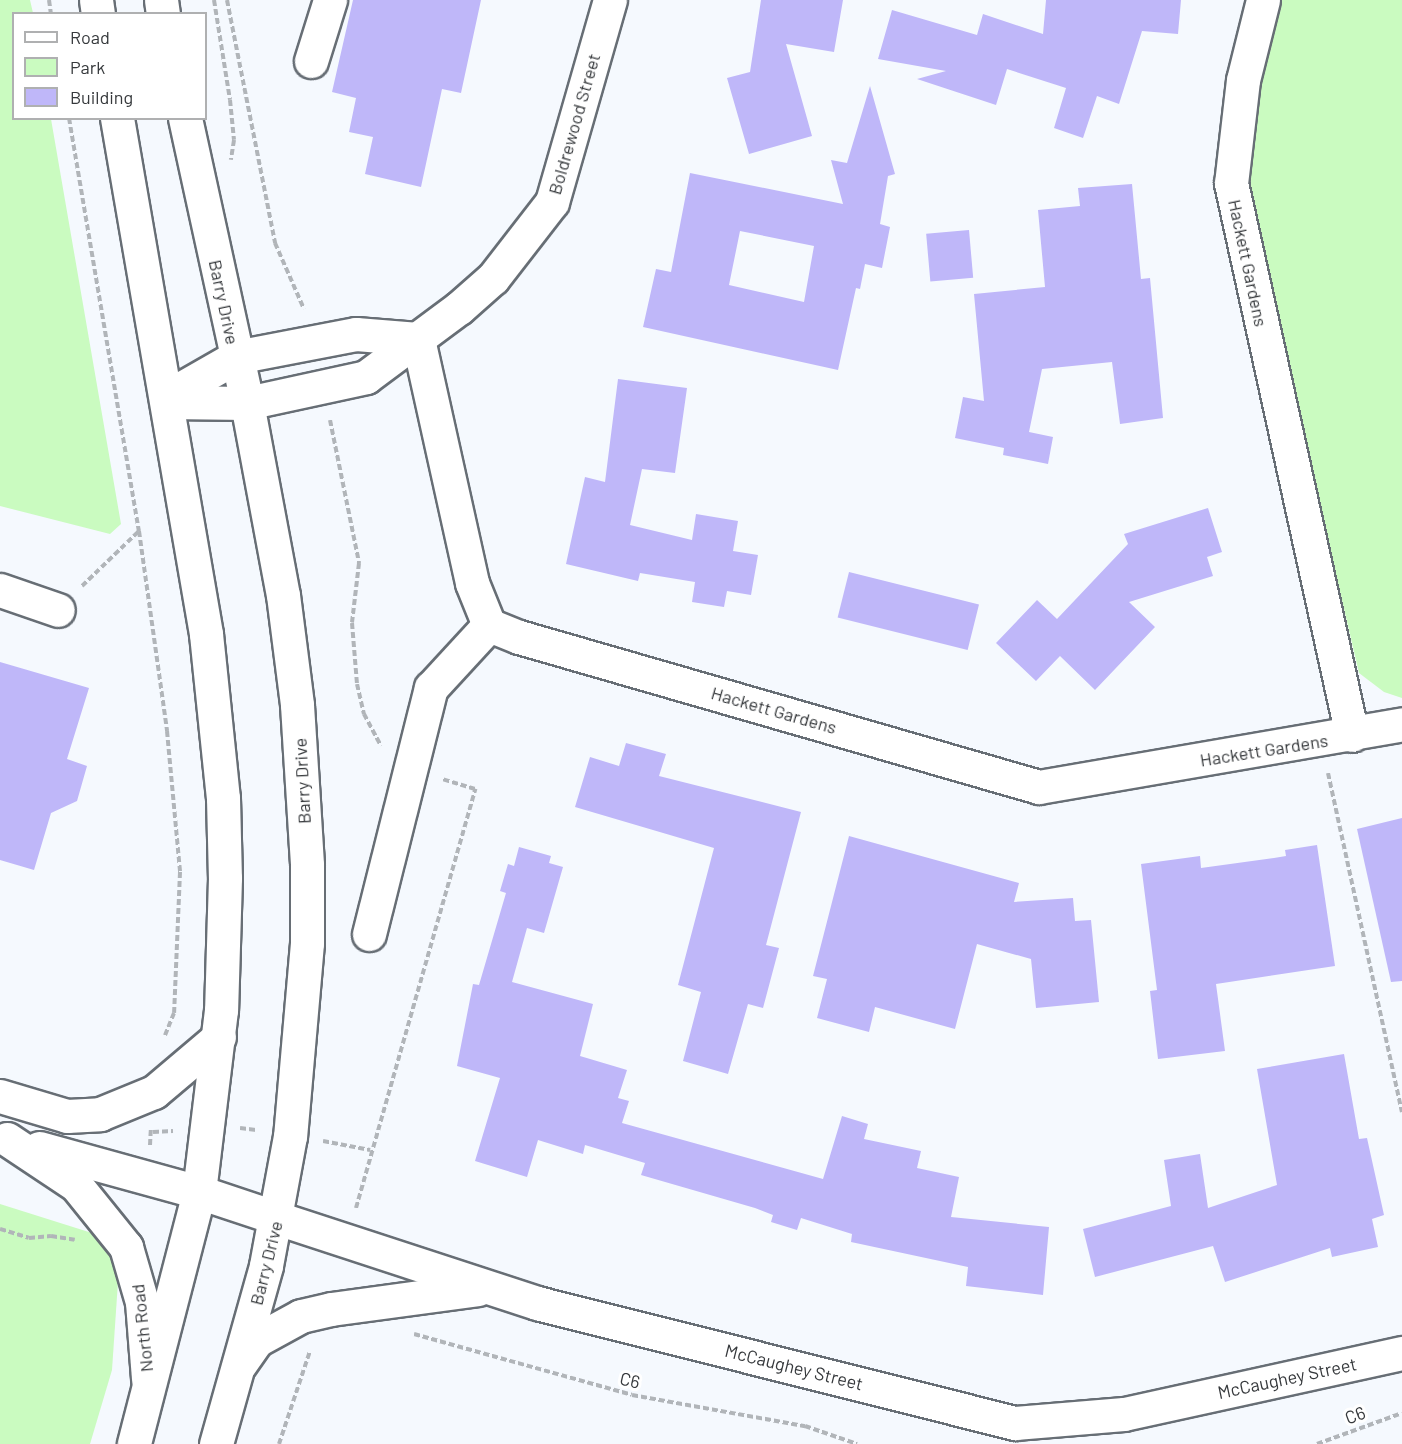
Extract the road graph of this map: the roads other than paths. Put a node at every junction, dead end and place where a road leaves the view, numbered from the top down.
1 (330, 0) edge
2 (610, 0) edge
3 (1263, 0) edge
4 (311, 61) dead end
5 (117, 120) edge
6 (185, 120) edge
7 (418, 339) junction
8 (236, 357) junction
9 (167, 400) junction
10 (247, 403) junction
11 (0, 590) edge
12 (58, 610) road end
13 (489, 625) junction
14 (1402, 724) edge
15 (1352, 735) junction
16 (369, 934) dead end
17 (219, 1037) junction
18 (0, 1096) edge
19 (4, 1138) edge
20 (199, 1192) junction
21 (277, 1218) junction
22 (486, 1288) junction
23 (1402, 1353) edge
24 (240, 1364) junction
25 (149, 1393) junction
26 (134, 1444) edge
27 (216, 1444) edge

1 - 4 street
2 - 7 street, Boldrewood Street
3 - 15 street, Hackett Gardens
5 - 9 street
6 - 8 street, Barry Drive
7 - 8 street
7 - 10 street, Boldrewood Street
7 - 13 street
8 - 9 street
8 - 10 street, Barry Drive
9 - 10 street, Boldrewood Street
9 - 17 street
10 - 21 street, Barry Drive
11 - 12 street
13 - 15 street, Hackett Gardens
13 - 16 street
14 - 15 street, Hackett Gardens
17 - 18 street
17 - 20 street
19 - 20 street, North Road
19 - 25 street, North Road
20 - 21 street, McCaughey Street
20 - 25 street
21 - 22 street, McCaughey Street
21 - 24 street, Barry Drive
22 - 23 street, McCaughey Street
22 - 24 street
24 - 27 street, Barry Drive
25 - 26 street

